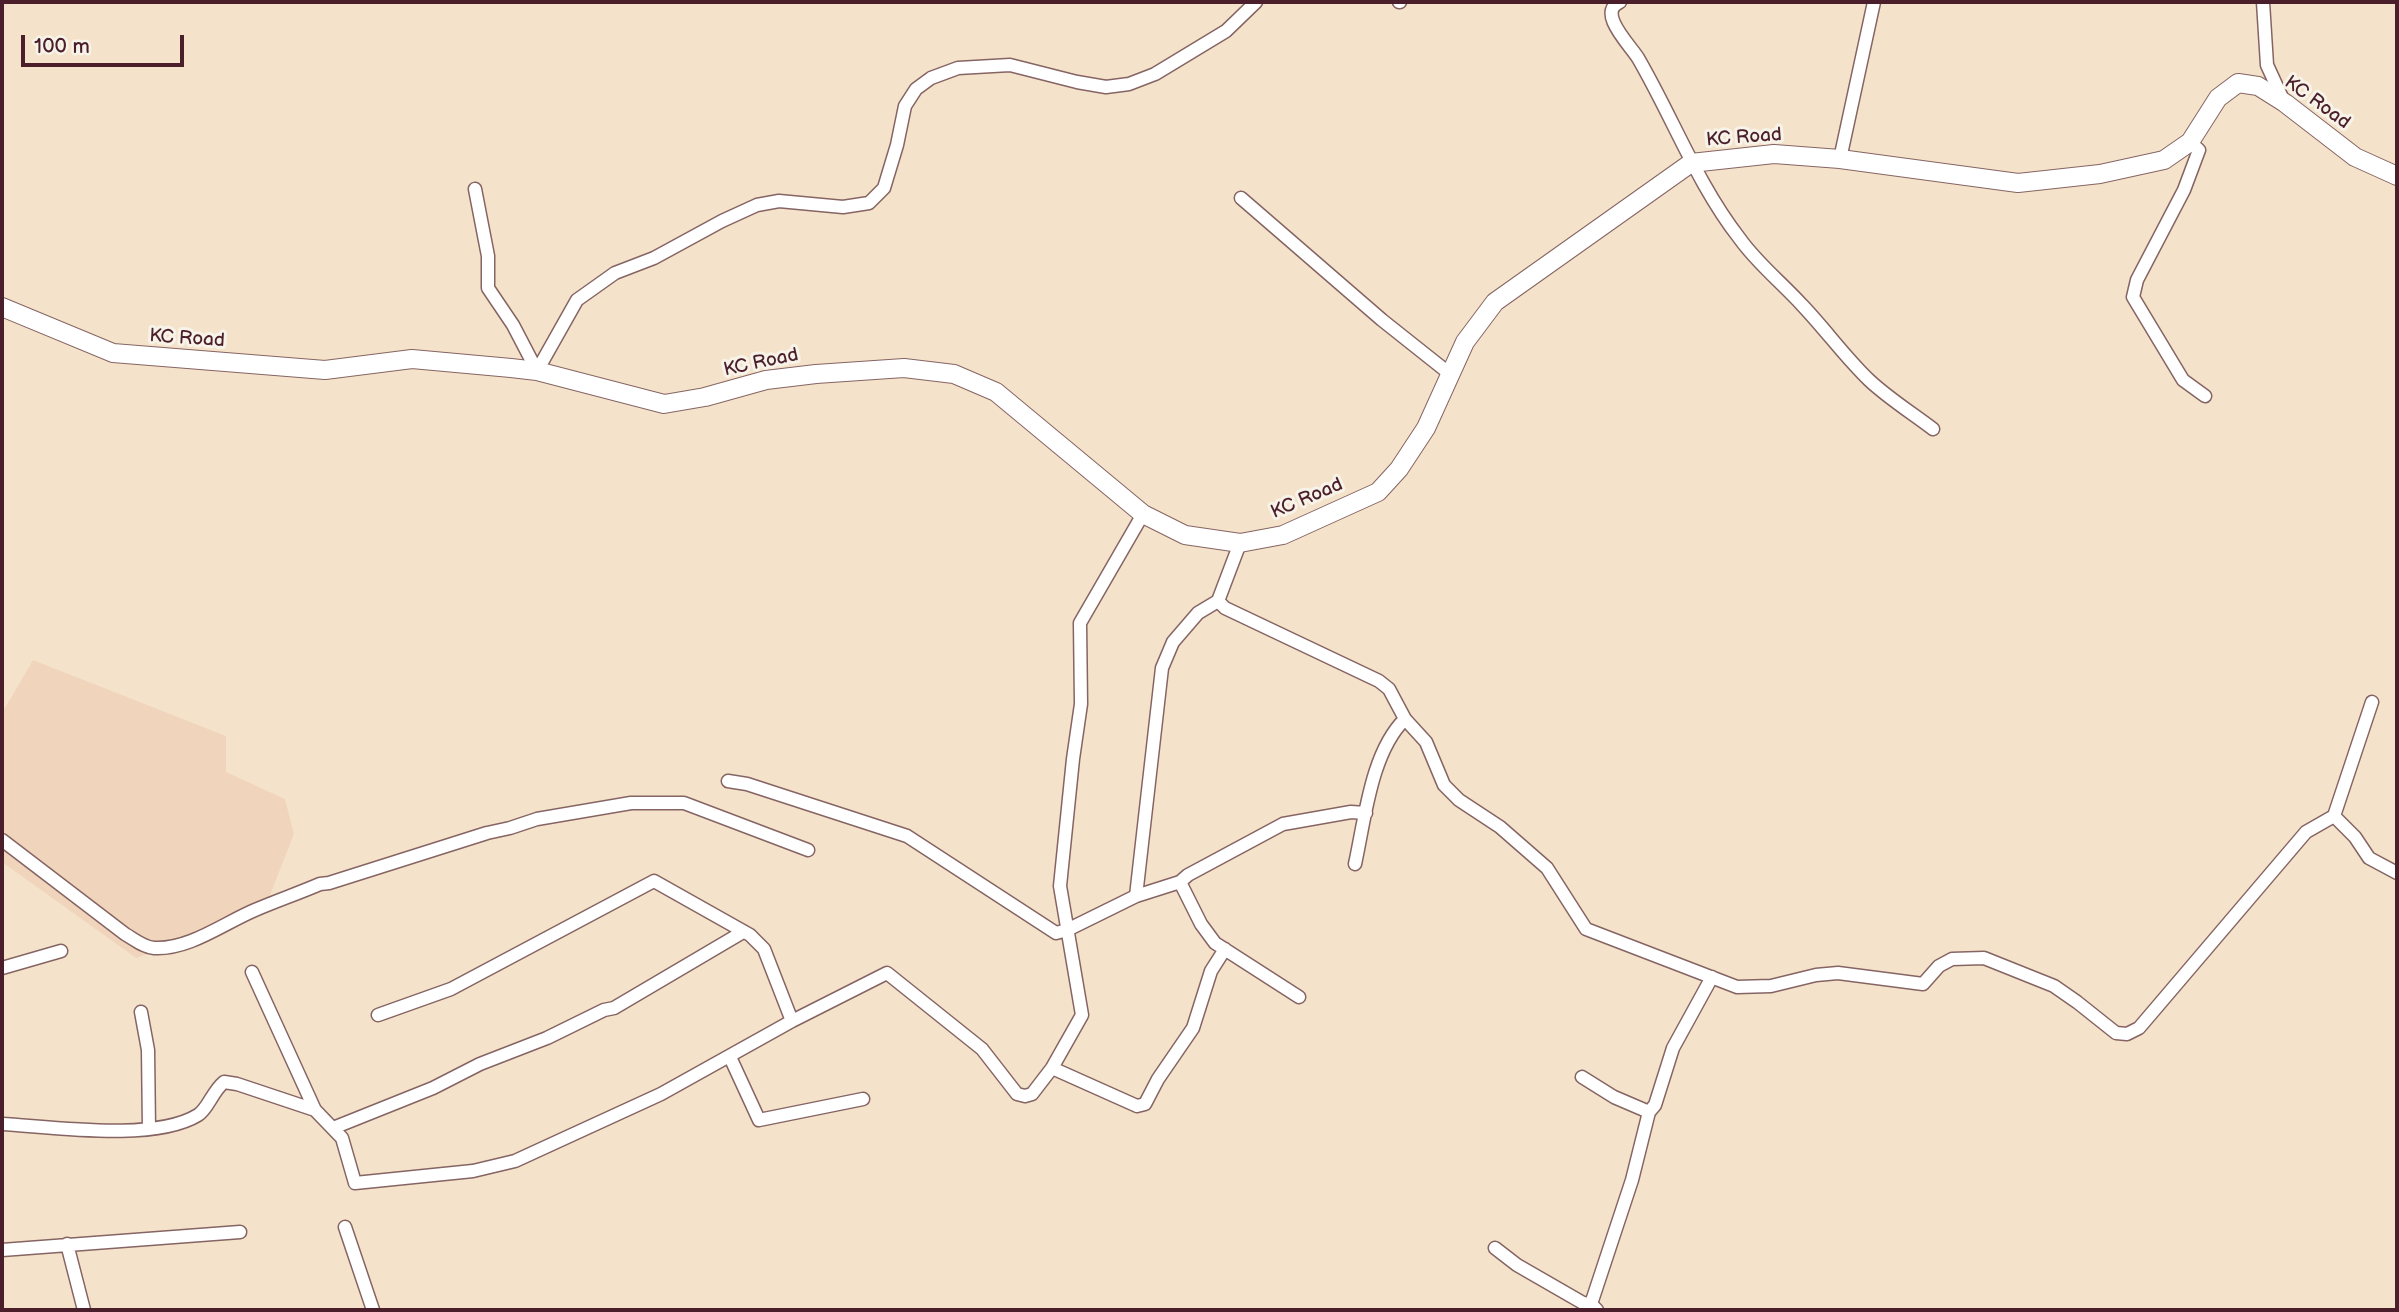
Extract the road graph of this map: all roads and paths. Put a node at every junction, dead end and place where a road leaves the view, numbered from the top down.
1 (1256, 2) edge
2 (1620, 2) edge
3 (1874, 2) edge
4 (2263, 2) edge
5 (2285, 103) junction
6 (2190, 142) junction
7 (1840, 159) junction
8 (1691, 163) junction
9 (2397, 176) edge
10 (475, 189) dead end
11 (1241, 198) dead end
12 (2, 307) edge
13 (537, 371) junction
14 (1450, 374) junction
15 (2205, 396) dead end
16 (1933, 429) dead end
17 (1143, 514) junction
18 (1240, 543) junction
19 (1218, 601) junction
20 (2372, 702) dead end
21 (1405, 719) junction
22 (728, 781) dead end
23 (1366, 813) junction
24 (2334, 816) junction
25 (2, 840) edge
26 (808, 850) dead end
27 (1355, 864) dead end
28 (2397, 873) edge
29 (1180, 882) junction
30 (1136, 896) junction
31 (1067, 930) junction
32 (743, 933) junction
33 (1225, 949) junction
34 (61, 951) dead end
35 (2, 968) edge
36 (252, 972) dead end
37 (1712, 977) junction
38 (1299, 997) dead end
39 (141, 1012) dead end
40 (378, 1015) dead end
41 (792, 1021) junction
42 (730, 1057) junction
43 (1052, 1068) junction
44 (1582, 1077) dead end
45 (863, 1100) dead end
46 (315, 1110) junction
47 (1649, 1112) junction
48 (2, 1124) edge
49 (333, 1128) junction
50 (149, 1129) junction
51 (345, 1227) dead end
52 (240, 1232) dead end
53 (66, 1244) junction
54 (1495, 1248) dead end
55 (2, 1250) edge
56 (1594, 1307) edge
57 (84, 1310) edge
58 (373, 1310) edge

1 - 13 street
2 - 8 street
3 - 7 street
4 - 5 street
5 - 6 main road, KC Road
5 - 9 main road, KC Road
6 - 7 main road, KC Road
6 - 15 street
7 - 8 main road, KC Road
8 - 14 main road, KC Road
8 - 16 street
10 - 13 street
11 - 14 street
12 - 13 main road, KC Road
13 - 17 main road, KC Road
14 - 18 main road, KC Road
17 - 18 main road, KC Road
17 - 31 street
18 - 19 street
19 - 21 street
19 - 30 street
20 - 24 street
21 - 23 street
21 - 37 street
22 - 31 street
23 - 27 street
23 - 29 street
24 - 28 street
24 - 37 street
25 - 26 street
29 - 30 street
29 - 33 street
30 - 31 street
31 - 43 street
32 - 40 street
32 - 41 street
32 - 49 street
33 - 38 street
33 - 43 street
34 - 35 street
36 - 46 street
37 - 47 street
39 - 50 street
41 - 42 street
41 - 43 street
42 - 45 street
42 - 49 street
44 - 47 street
46 - 49 street
46 - 50 street
47 - 56 street
48 - 50 street
51 - 58 street
52 - 53 street
53 - 55 street
53 - 57 street
54 - 56 street

